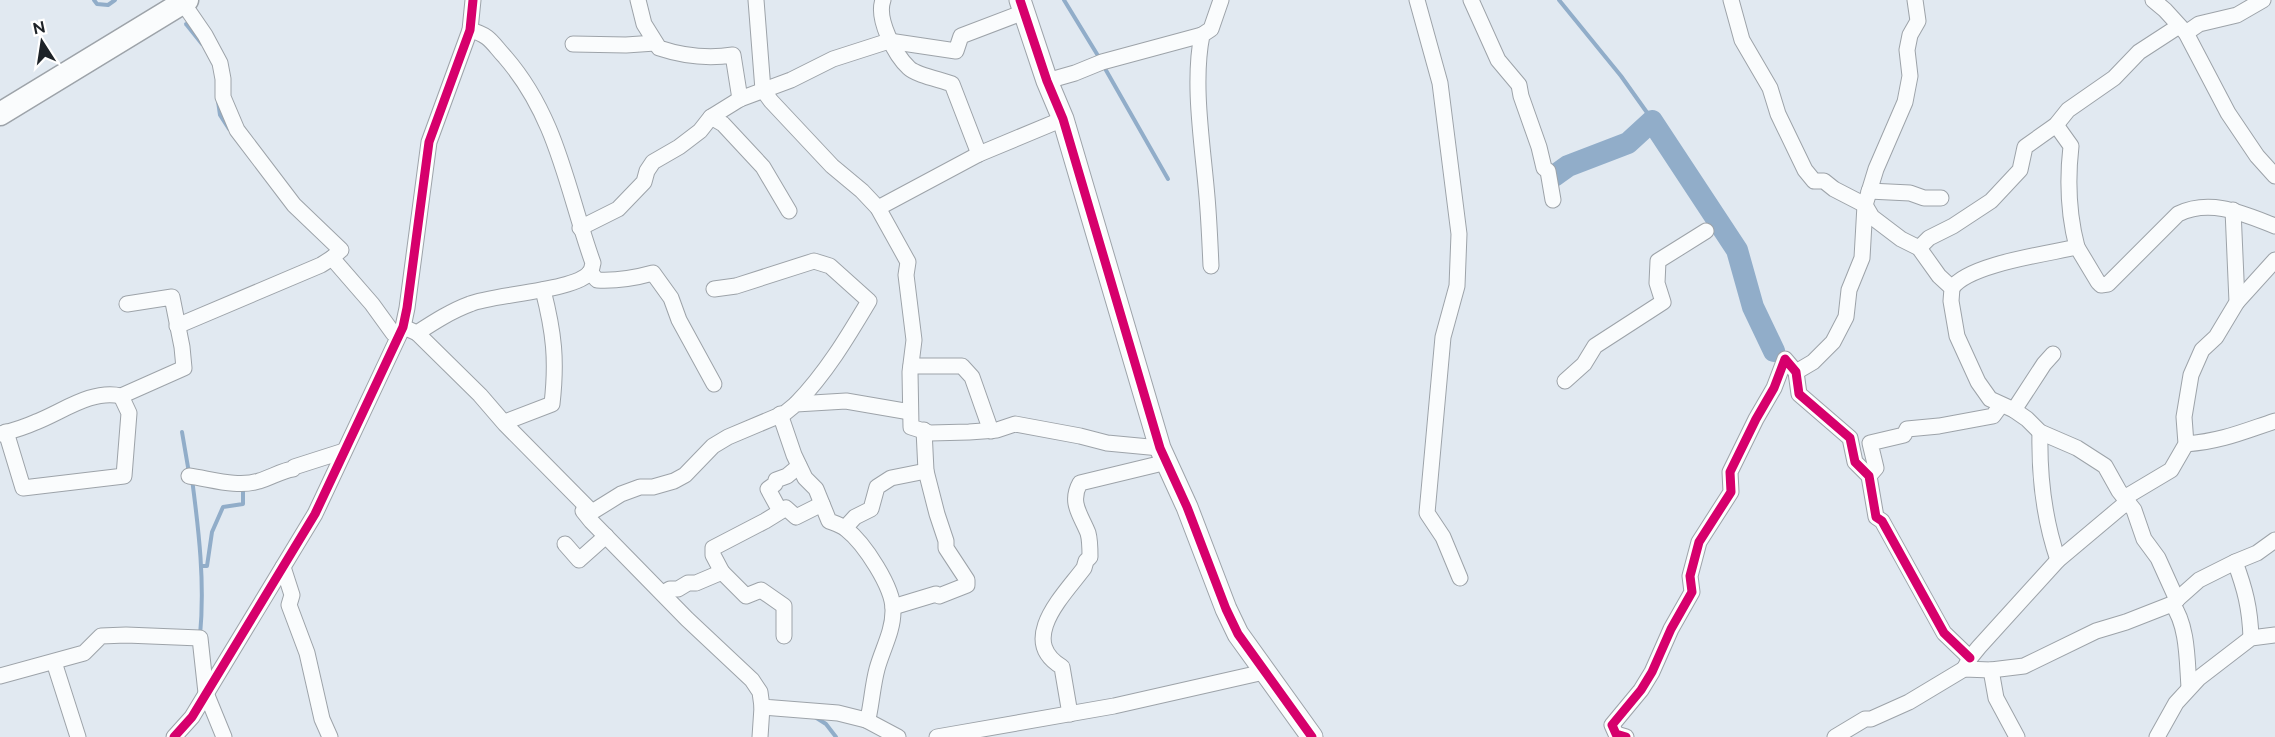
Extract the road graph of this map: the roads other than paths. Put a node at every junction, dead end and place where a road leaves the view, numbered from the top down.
1 (158, 0) edge
2 (473, 0) edge
3 (638, 0) edge
4 (756, 0) edge
5 (883, 0) edge
6 (1221, 0) edge
7 (1417, 0) edge
8 (1471, 0) edge
9 (1731, 0) edge
10 (1915, 0) edge
11 (2153, 0) edge
12 (2263, 0) edge
13 (185, 1) edge
14 (1022, 6) edge
15 (2182, 29) junction
16 (470, 30) junction
17 (1202, 35) junction
18 (889, 41) junction
19 (573, 44) dead end
20 (655, 44) junction
21 (1047, 81) junction
22 (763, 90) junction
23 (0, 96) edge
24 (740, 99) junction
25 (0, 114) edge
26 (711, 117) junction
27 (1063, 119) junction
28 (2056, 125) junction
29 (979, 154) junction
30 (2275, 176) edge
31 (1867, 198) junction
32 (1941, 198) dead end
33 (1553, 200) dead end
34 (878, 208) junction
35 (2233, 210) junction
36 (789, 211) dead end
37 (2275, 226) edge
38 (580, 228) junction
39 (1706, 231) dead end
40 (2077, 247) junction
41 (1919, 248) junction
42 (334, 256) junction
43 (2275, 260) edge
44 (1211, 266) dead end
45 (590, 272) junction
46 (1952, 288) junction
47 (714, 289) dead end
48 (543, 290) junction
49 (2237, 302) junction
50 (127, 304) dead end
51 (177, 326) junction
52 (406, 332) junction
53 (2053, 354) dead end
54 (911, 366) junction
55 (1796, 372) junction
56 (1565, 381) dead end
57 (714, 384) dead end
58 (121, 396) junction
59 (796, 404) junction
60 (2008, 407) junction
61 (910, 412) junction
62 (780, 414) junction
63 (2275, 421) edge
64 (505, 422) junction
65 (924, 430) junction
66 (991, 430) junction
67 (2040, 432) junction
68 (3, 433) edge
69 (2186, 444) junction
70 (344, 451) junction
71 (1163, 455) junction
72 (799, 466) junction
73 (926, 471) junction
74 (189, 476) dead end
75 (1869, 476) junction
76 (2127, 502) junction
77 (822, 504) junction
78 (587, 508) junction
79 (780, 511) junction
80 (845, 528) junction
81 (606, 536) junction
82 (2275, 540) edge
83 (565, 544) dead end
84 (2058, 560) junction
85 (2235, 561) junction
86 (283, 567) junction
87 (722, 572) junction
88 (1460, 578) dead end
89 (665, 592) junction
90 (2174, 602) junction
91 (892, 607) junction
92 (2275, 635) edge
93 (784, 636) dead end
94 (2251, 638) junction
95 (54, 662) junction
96 (1967, 663) junction
97 (1990, 670) junction
98 (1264, 672) junction
99 (0, 676) edge
100 (2189, 687) junction
101 (206, 693) junction
102 (762, 707) junction
103 (1070, 714) junction
104 (866, 720) junction
105 (78, 737) edge
106 (174, 737) edge
107 (224, 737) edge
108 (330, 737) edge
109 (760, 737) edge
110 (898, 737) edge
111 (937, 737) edge
112 (1312, 737) edge
113 (1626, 737) edge
114 (1835, 737) edge
115 (2017, 737) edge
116 (2157, 737) edge

1 - 23 main road
2 - 16 street
3 - 20 street
4 - 22 street
5 - 18 street
6 - 17 street
7 - 88 street
8 - 33 street
9 - 31 street
10 - 31 street
11 - 15 street
12 - 15 street
13 - 25 main road
13 - 42 street
14 - 18 street
14 - 21 street
15 - 28 street
15 - 30 street
16 - 38 street
16 - 52 street
17 - 21 street
17 - 44 street
18 - 22 street
18 - 29 street
19 - 20 street
20 - 24 street
21 - 27 street
22 - 24 street
22 - 34 street
24 - 26 street
26 - 36 street
26 - 38 street
27 - 29 street
27 - 71 street
28 - 40 street
28 - 41 street
29 - 34 street
31 - 32 street
31 - 41 street
31 - 55 street
34 - 54 street
35 - 37 street
35 - 40 street
35 - 49 street
38 - 45 street
39 - 56 street
40 - 46 street
41 - 46 street
42 - 51 street
42 - 52 street
43 - 49 street
45 - 48 street
45 - 57 street
46 - 60 street
47 - 59 street
48 - 52 street
48 - 64 street
49 - 69 street
50 - 51 street
51 - 58 street
52 - 64 street
52 - 70 street
53 - 60 street
54 - 61 street
54 - 66 street
55 - 75 street
55 - 113 street
58 - 68 street
58 - 68 street
59 - 61 street
59 - 62 street
60 - 67 street
60 - 75 street
61 - 65 street
62 - 72 street
62 - 78 street
63 - 69 street
64 - 78 street
65 - 66 street
65 - 73 street
66 - 71 street
67 - 76 street
67 - 84 street
69 - 76 street
70 - 74 street
70 - 86 street
71 - 98 street
71 - 103 street
72 - 77 street
72 - 79 street
73 - 80 street
73 - 91 street
75 - 96 street
76 - 84 street
76 - 90 street
77 - 79 street
77 - 80 street
78 - 81 street
79 - 87 street
80 - 91 street
81 - 83 street
81 - 89 street
82 - 85 street
84 - 96 street
85 - 90 street
85 - 94 street
86 - 101 street
86 - 108 street
87 - 89 street
87 - 93 street
89 - 102 street
90 - 97 street
90 - 100 street
91 - 104 street
92 - 94 street
94 - 100 street
95 - 99 street
95 - 101 street
95 - 105 street
96 - 97 street
96 - 114 street
97 - 115 street
98 - 103 street
98 - 112 street
100 - 116 street
101 - 106 street
101 - 107 street
102 - 104 street
102 - 109 street
103 - 111 street
104 - 110 street

